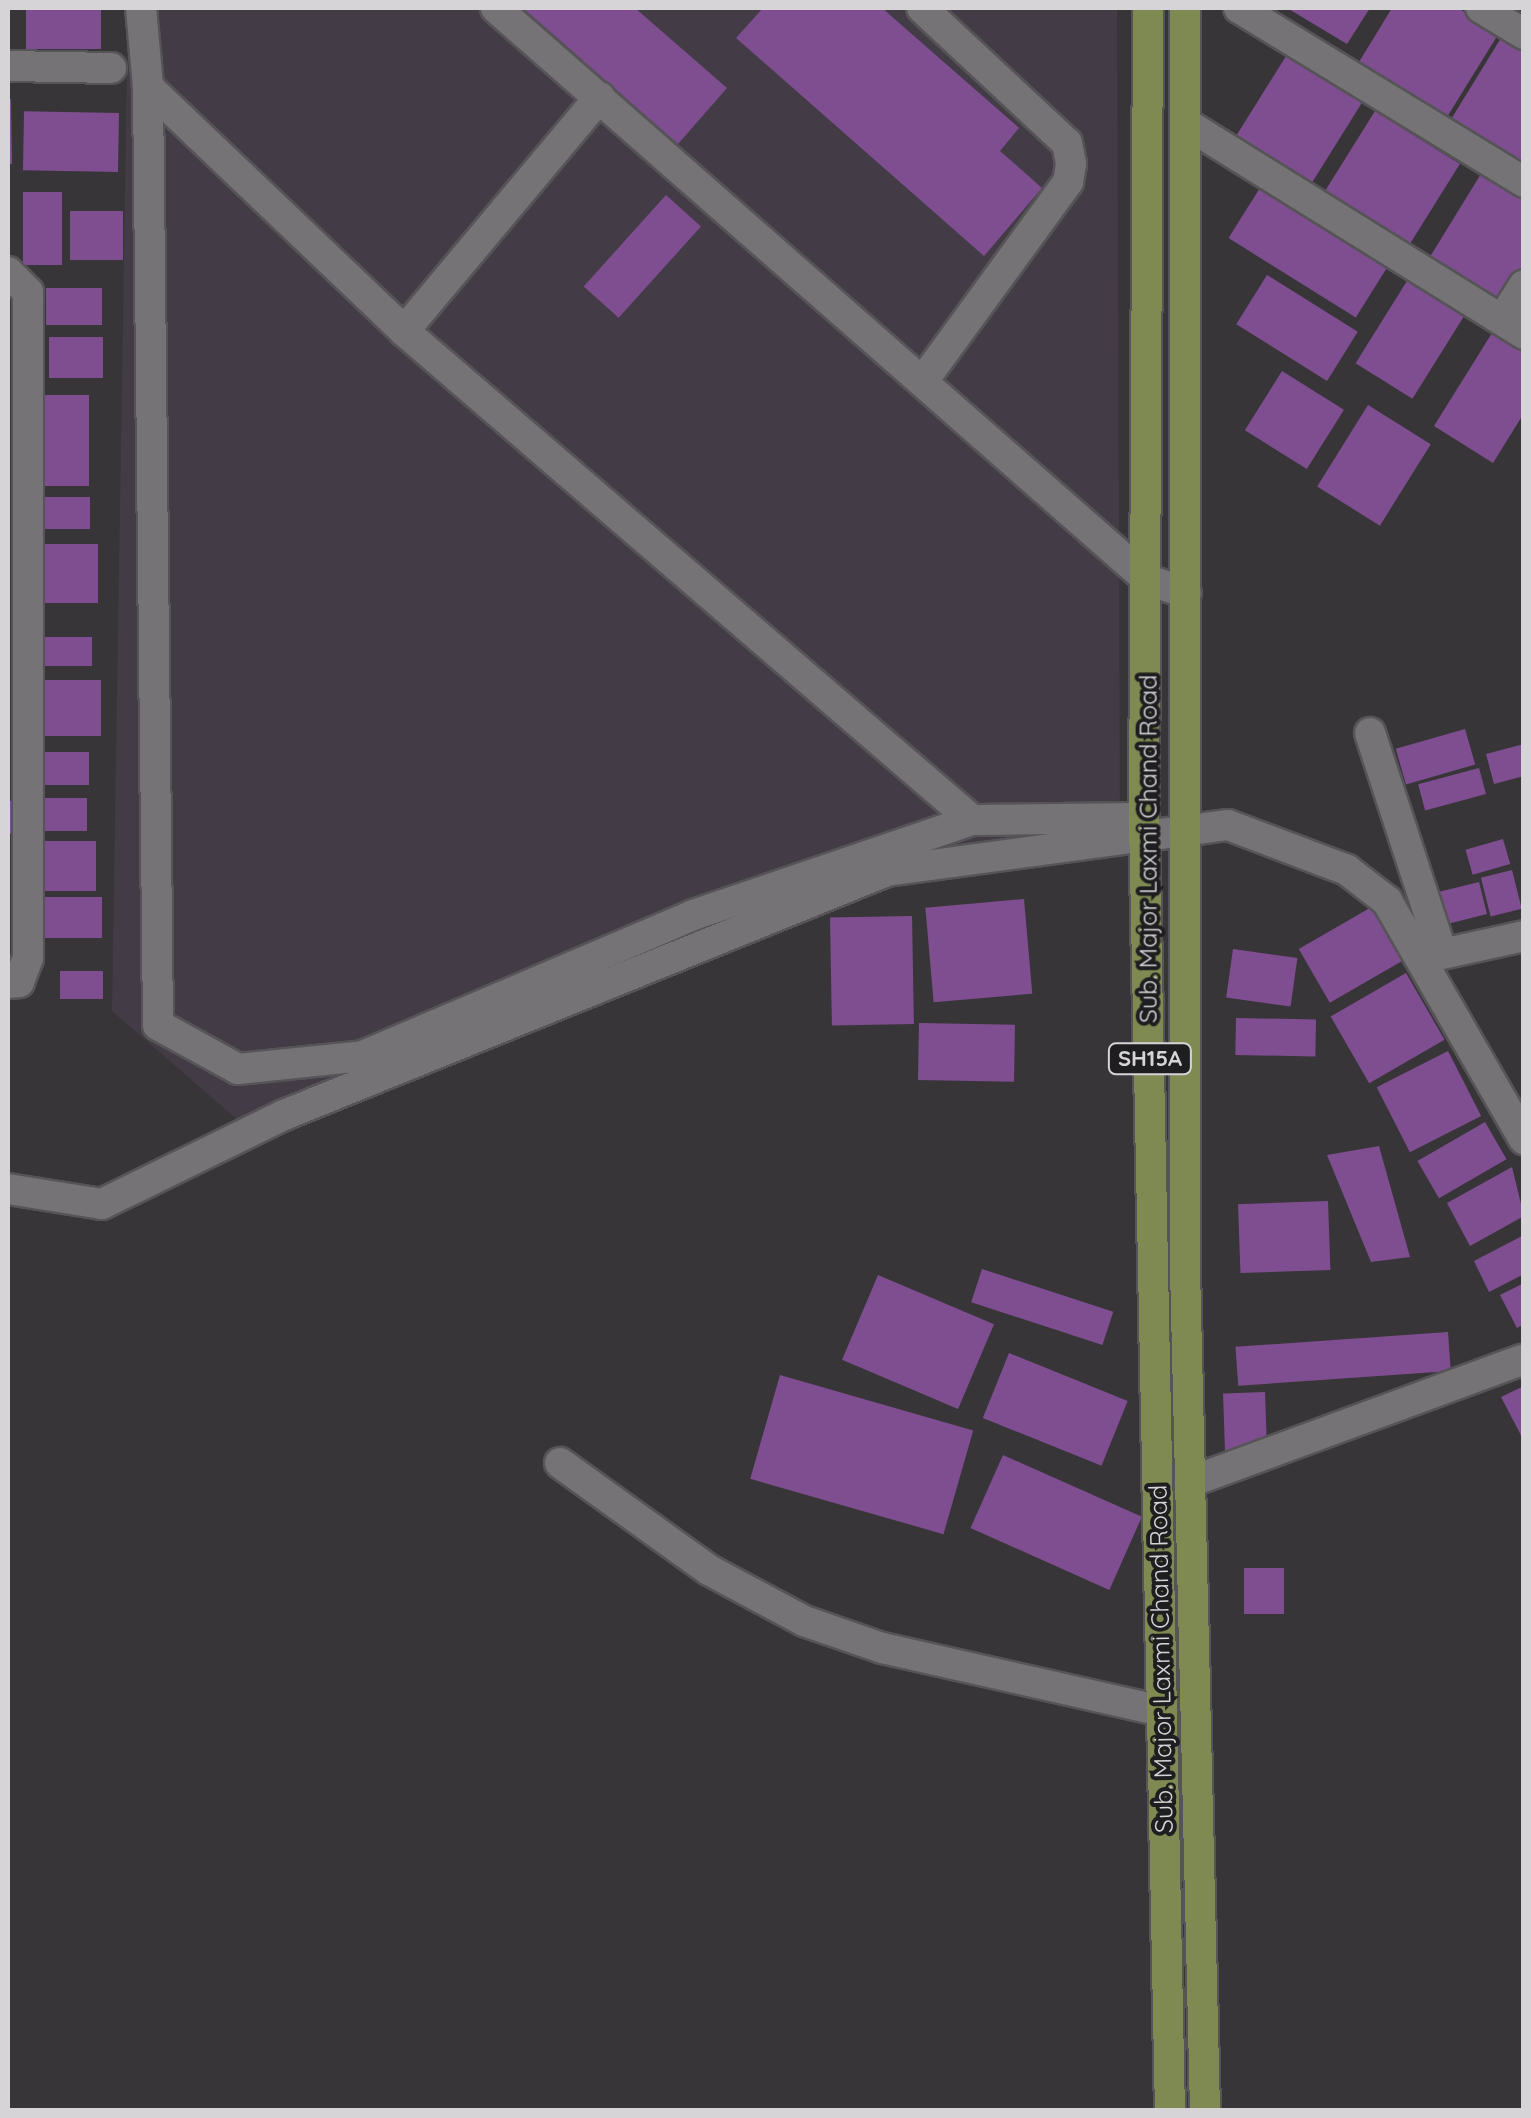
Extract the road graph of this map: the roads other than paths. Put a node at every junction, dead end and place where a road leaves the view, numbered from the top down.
1 (141, 8) edge
2 (496, 8) edge
3 (922, 8) edge
4 (1148, 8) edge
5 (1184, 8) edge
6 (1240, 8) edge
7 (1481, 8) edge
8 (1524, 34) edge
9 (8, 66) edge
10 (111, 68) dead end
11 (148, 87) junction
12 (600, 97) junction
13 (1185, 123) junction
14 (1524, 182) edge
15 (8, 272) edge
16 (1524, 285) edge
17 (1513, 327) edge
18 (404, 330) junction
19 (922, 380) junction
20 (1148, 580) junction
21 (1186, 593) junction
22 (1370, 733) dead end
23 (972, 820) junction
24 (1144, 824) junction
25 (1188, 826) junction
26 (1524, 936) edge
27 (1432, 956) junction
28 (8, 983) edge
29 (1520, 1126) edge
30 (8, 1189) edge
31 (1521, 1360) dead end
32 (560, 1463) dead end
33 (1190, 1482) junction
34 (1162, 1711) junction
35 (1170, 2110) edge
36 (1205, 2110) edge

1 - 11 street
2 - 12 street
3 - 19 street
4 - 20 main road, Sub. Major Laxmi Chand Road / SH15A
5 - 13 main road, Sub. Major Laxmi Chand Road / SH15A
6 - 14 street
7 - 8 street
9 - 10 street
11 - 18 street
11 - 23 street
12 - 18 street
12 - 19 street
13 - 17 street
13 - 21 main road, Sub. Major Laxmi Chand Road / SH15A
15 - 28 street
16 - 17 street
18 - 23 street
19 - 20 street
20 - 21 street
20 - 24 main road, Sub. Major Laxmi Chand Road / SH15A
21 - 25 main road, Sub. Major Laxmi Chand Road / SH15A
22 - 27 street
23 - 24 street
24 - 25 street
24 - 30 street
24 - 34 main road, Sub. Major Laxmi Chand Road / SH15A
25 - 27 street
25 - 33 main road, Sub. Major Laxmi Chand Road / SH15A
26 - 27 street
27 - 29 street
31 - 33 street
32 - 34 street
33 - 36 main road, Sub. Major Laxmi Chand Road / SH15A
34 - 35 main road, Sub. Major Laxmi Chand Road / SH15A

